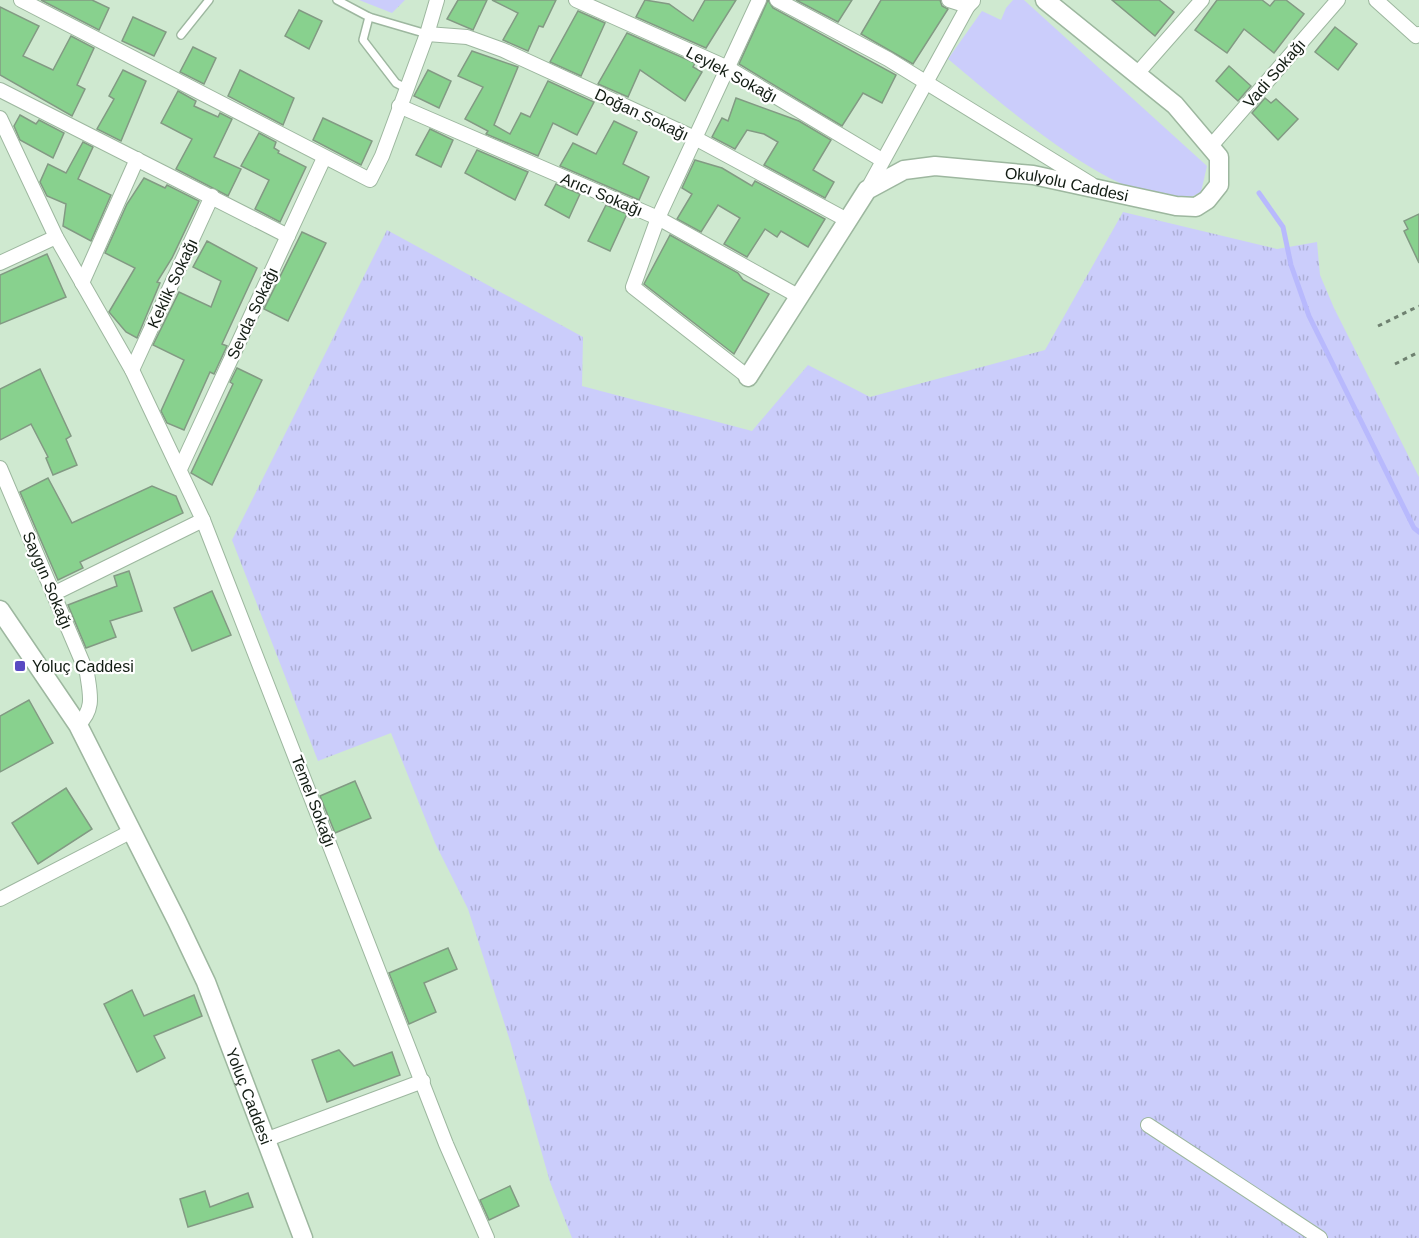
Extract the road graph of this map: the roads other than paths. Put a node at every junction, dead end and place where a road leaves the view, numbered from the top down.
1 (21, 0) edge
2 (209, 0) edge
3 (337, 0) edge
4 (437, 0) edge
5 (576, 0) edge
6 (759, 0) edge
7 (777, 0) edge
8 (950, 0) edge
9 (1202, 0) edge
10 (1338, 0) edge
11 (1376, 0) edge
12 (972, 3) edge
13 (1054, 3) edge
14 (369, 17) junction
15 (427, 34) junction
16 (1419, 34) edge
17 (181, 35) dead end
18 (728, 68) junction
19 (1136, 75) junction
20 (927, 84) junction
21 (406, 88) junction
22 (0, 90) edge
23 (399, 105) junction
24 (0, 118) edge
25 (695, 138) junction
26 (1211, 146) junction
27 (324, 158) junction
28 (136, 159) junction
29 (882, 160) junction
30 (1094, 186) junction
31 (867, 190) junction
32 (212, 196) junction
33 (658, 218) junction
34 (847, 220) junction
35 (288, 236) junction
36 (56, 237) junction
37 (0, 263) edge
38 (82, 282) junction
39 (798, 296) junction
40 (132, 370) junction
41 (748, 377) joint
42 (0, 468) edge
43 (180, 469) junction
44 (203, 520) junction
45 (53, 594) junction
46 (0, 610) edge
47 (78, 725) junction
48 (132, 831) junction
49 (0, 899) edge
50 (423, 1081) junction
51 (1148, 1125) dead end
52 (265, 1140) junction
53 (303, 1238) edge
54 (487, 1238) edge
55 (1320, 1238) edge

1 - 27 street
2 - 17 lane
3 - 14 lane
4 - 15 street
5 - 18 street, Leylek Sokağı
6 - 18 street
7 - 20 street
8 - 12 street
9 - 19 street
10 - 26 street, Vadi Sokağı
11 - 16 street
12 - 20 street
13 - 19 street, Okulyolu Caddesi
14 - 15 lane
14 - 21 lane
15 - 21 street
15 - 25 street, Doğan Sokağı
18 - 25 street
18 - 29 street, Leylek Sokağı
19 - 26 street, Okulyolu Caddesi
20 - 29 street
20 - 30 street
21 - 23 street
22 - 28 street
23 - 27 street
23 - 33 street, Arıcı Sokağı
24 - 36 street, Temel Sokağı
25 - 33 street
25 - 34 street, Doğan Sokağı
26 - 30 street, Okulyolu Caddesi
27 - 35 street, Sevda Sokağı
28 - 32 street
28 - 38 street
29 - 31 street
30 - 31 street, Okulyolu Caddesi
31 - 34 street, Okulyolu Caddesi
32 - 35 street
32 - 40 street, Keklik Sokağı
33 - 39 street, Arıcı Sokağı
33 - 41 street
34 - 39 street, Okulyolu Caddesi
35 - 43 street, Sevda Sokağı
36 - 37 street
36 - 38 street, Temel Sokağı
38 - 40 street, Temel Sokağı
39 - 41 street, Okulyolu Caddesi
40 - 43 street, Temel Sokağı
42 - 45 street, Saygın Sokağı
43 - 44 street, Temel Sokağı
44 - 45 street
44 - 50 street, Temel Sokağı
45 - 47 street, Saygın Sokağı
46 - 47 street, Yoluç Caddesi
47 - 48 street, Yoluç Caddesi
48 - 49 street
48 - 52 street, Yoluç Caddesi
50 - 52 street
50 - 54 street, Temel Sokağı
51 - 55 street
52 - 53 street, Yoluç Caddesi

